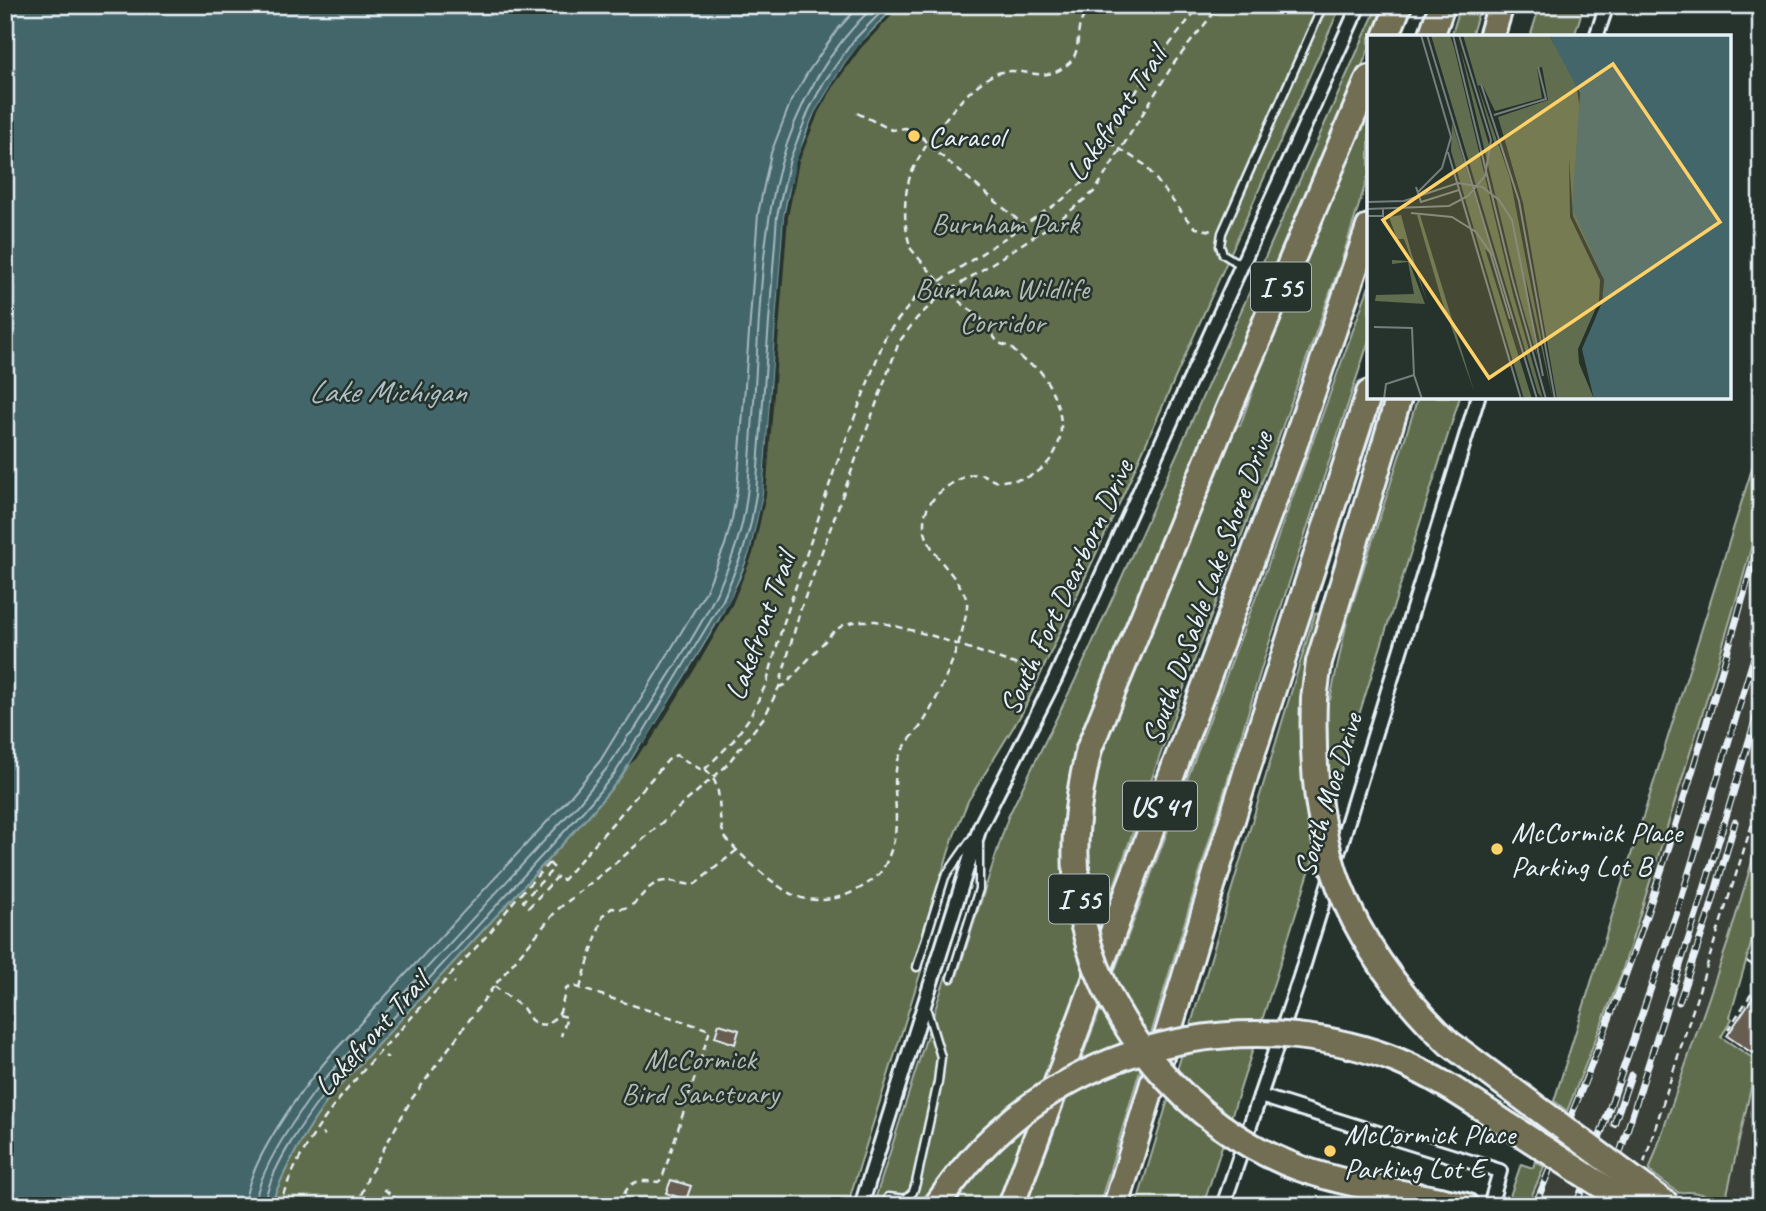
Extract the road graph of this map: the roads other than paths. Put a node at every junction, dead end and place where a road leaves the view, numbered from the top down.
1 (1323, 5) edge
2 (1359, 5) edge
3 (1399, 5) edge
4 (1442, 5) edge
5 (1607, 5) edge
6 (1387, 35) edge
7 (1433, 35) edge
8 (1597, 35) edge
9 (1367, 83) edge
10 (1367, 233) edge
11 (1241, 265) junction
12 (1367, 399) edge
13 (1398, 399) edge
14 (1477, 399) edge
15 (980, 827) junction
16 (917, 967) dead end
17 (951, 978) dead end
18 (925, 1002) junction
19 (1260, 1096) junction
20 (888, 1197) dead end
21 (907, 1199) junction
22 (937, 1204) edge
23 (861, 1206) edge
24 (898, 1206) edge
25 (1011, 1206) edge
26 (1116, 1206) edge
27 (1223, 1206) edge
28 (1466, 1206) edge
29 (1490, 1206) edge
30 (1633, 1206) edge
31 (1669, 1206) edge

1 - 11 lane
2 - 11 street, South Fort Dearborn Drive
3 - 6 highway
4 - 7 highway
5 - 8 street
9 - 28 highway, I 55, bridge
10 - 25 highway, South DuSable Lake Shore Drive / US 41
11 - 15 street, South Fort Dearborn Drive
12 - 26 highway, US 41
13 - 31 highway, bridge
14 - 19 street, South Moe Drive
15 - 16 lane
15 - 17 lane
15 - 18 street, South Fort Dearborn Drive
18 - 21 lane
18 - 23 street, South Fort Dearborn Drive
19 - 27 street, South Moe Drive
19 - 29 street
20 - 21 lane
21 - 24 lane
22 - 30 highway, bridge

